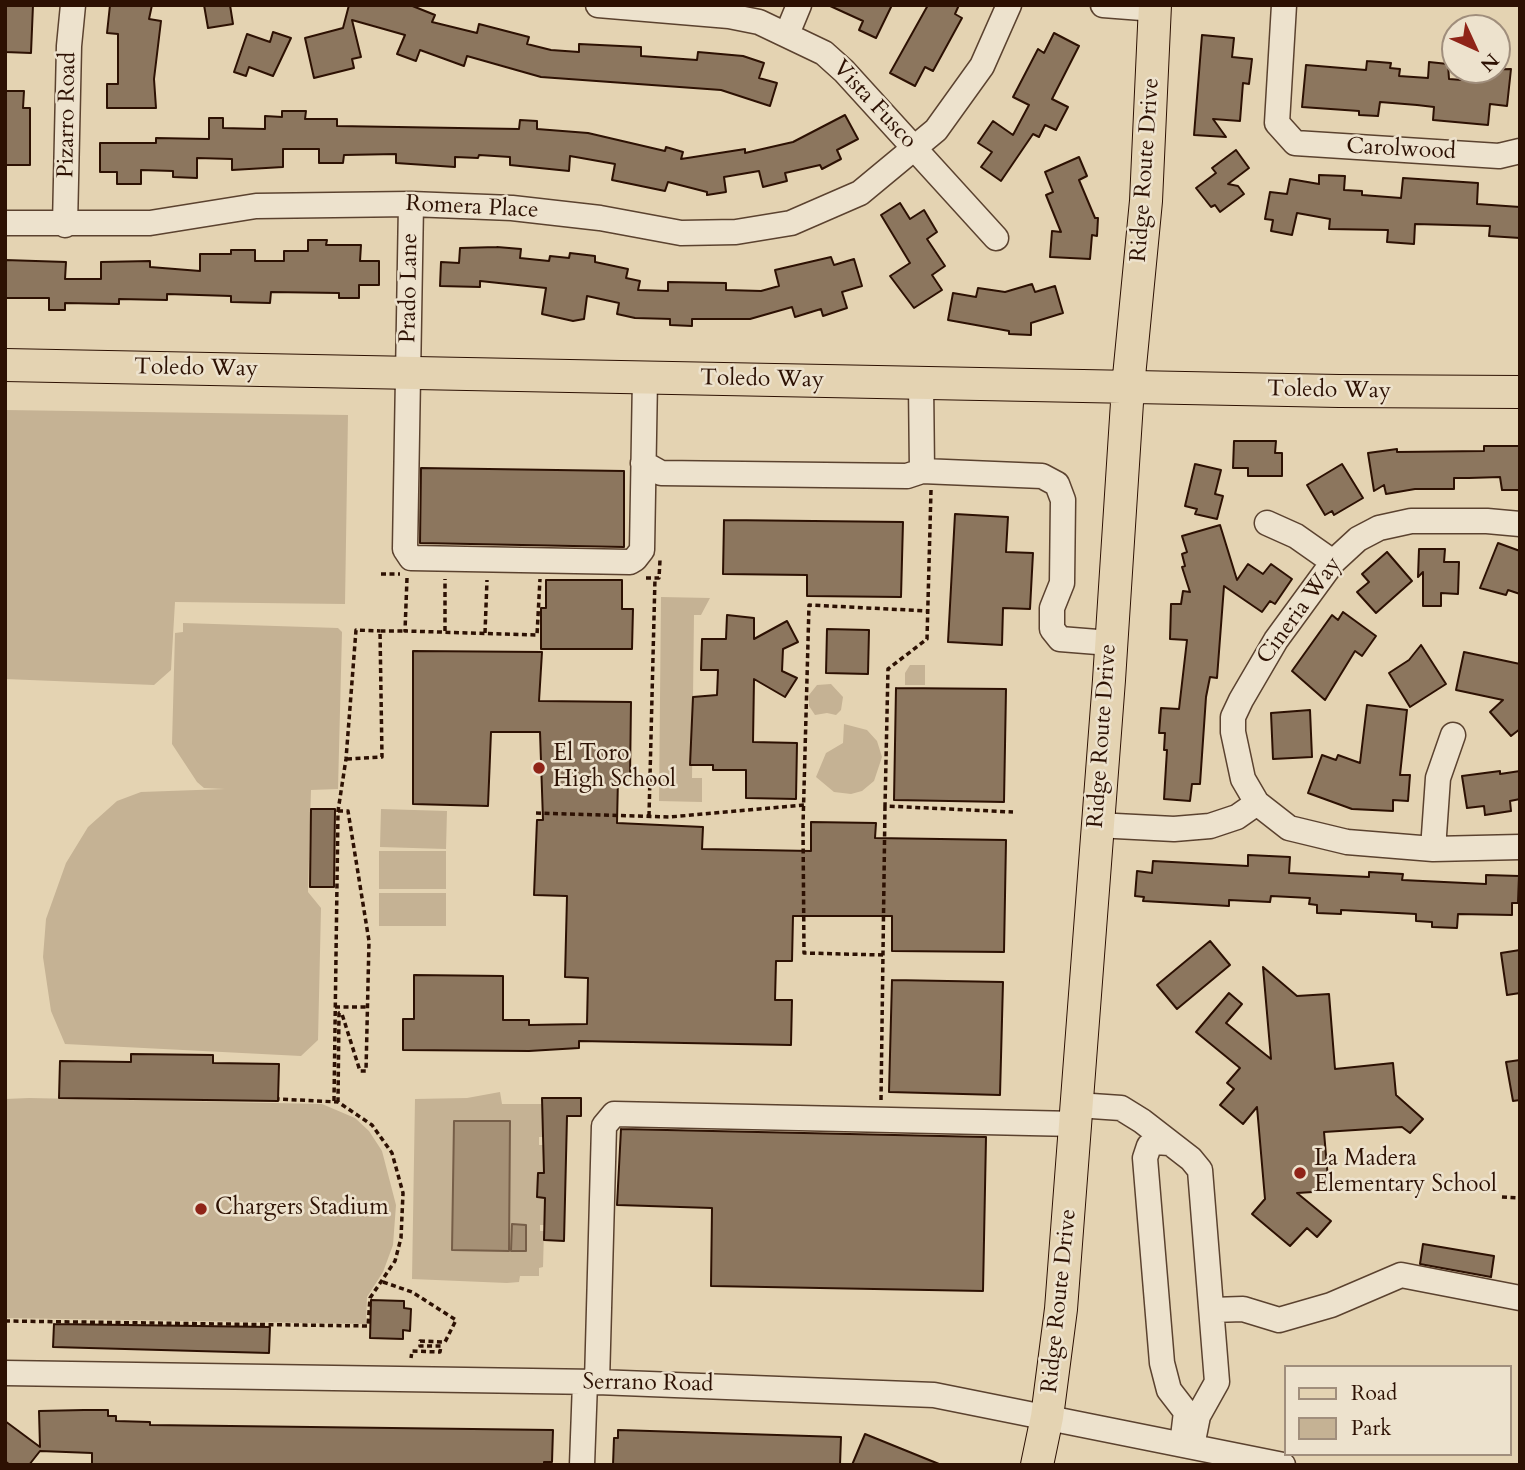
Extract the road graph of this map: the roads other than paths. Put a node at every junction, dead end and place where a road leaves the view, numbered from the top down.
1 (73, 5) edge
2 (598, 5) edge
3 (799, 5) edge
4 (1009, 5) edge
5 (1102, 5) edge
6 (1274, 5) edge
7 (1284, 6) edge
8 (1155, 7) edge
9 (787, 34) junction
10 (916, 150) junction
11 (1520, 151) edge
12 (411, 204) junction
13 (5, 223) edge
14 (65, 225) junction
15 (996, 238) dead end
16 (5, 365) edge
17 (409, 373) junction
18 (645, 378) junction
19 (921, 383) junction
20 (1128, 387) junction
21 (1520, 392) edge
22 (643, 463) junction
23 (927, 471) junction
24 (1267, 523) dead end
25 (1520, 524) edge
26 (1333, 562) junction
27 (1110, 643) junction
28 (1453, 735) dead end
29 (1257, 803) junction
30 (1096, 825) junction
31 (1520, 847) edge
32 (1433, 849) junction
33 (1076, 1115) junction
34 (1169, 1143) junction
35 (1520, 1298) edge
36 (1212, 1310) junction
37 (5, 1373) edge
38 (591, 1382) junction
39 (1047, 1417) junction
40 (1187, 1445) junction
41 (582, 1465) edge
42 (1037, 1465) edge
43 (1283, 1465) edge

1 - 14 street, Pizarro Road
2 - 9 street, Vista Fusco
3 - 9 street
4 - 10 street, Romera Place
5 - 8 street
6 - 7 street
7 - 11 street, Carolwood
8 - 20 main road, Ridge Route Drive
9 - 10 street, Vista Fusco
10 - 12 street, Romera Place
10 - 15 street, Vista Fusco
12 - 14 street, Romera Place
12 - 17 street, Prado Lane
13 - 14 street, Romera Place
16 - 17 main road, Toledo Way
17 - 18 main road, Toledo Way
17 - 22 street, Prado Lane
18 - 19 main road, Toledo Way
18 - 22 street
19 - 20 main road, Toledo Way
19 - 23 street
20 - 21 main road, Toledo Way
20 - 27 main road, Ridge Route Drive
22 - 23 street
23 - 27 street
24 - 26 street
25 - 26 street, Cineria Way
26 - 29 street, Cineria Way
27 - 30 main road, Ridge Route Drive
28 - 32 street
29 - 30 street
29 - 32 street
30 - 33 main road, Ridge Route Drive
31 - 32 street
33 - 34 street
33 - 38 street
33 - 39 main road, Ridge Route Drive
34 - 36 street
34 - 40 street
35 - 36 street
36 - 40 street
37 - 38 street, Serrano Road
38 - 39 street, Serrano Road
38 - 41 street
39 - 40 street, Serrano Road
39 - 42 main road, Ridge Route Drive
40 - 43 street, Serrano Road

